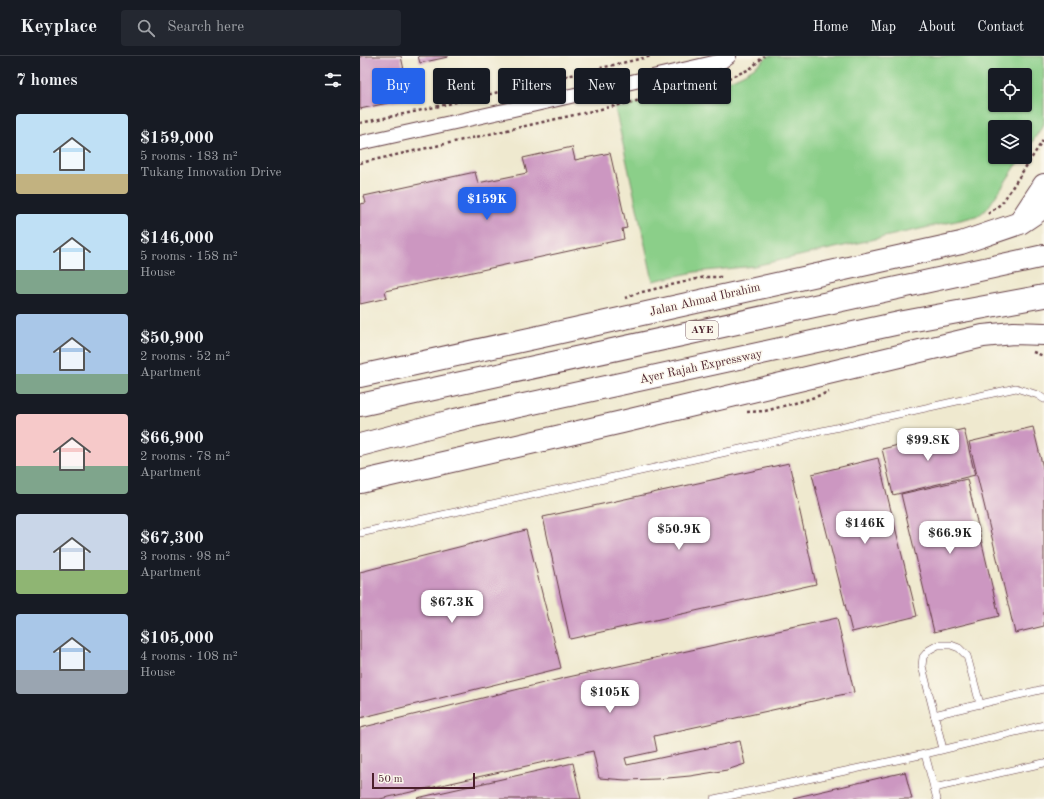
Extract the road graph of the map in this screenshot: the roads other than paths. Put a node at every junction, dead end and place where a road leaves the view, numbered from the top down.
1 (729, 56) edge
2 (360, 143) edge
3 (1044, 185) edge
4 (1044, 207) edge
5 (1020, 223) junction
6 (1044, 256) edge
7 (1044, 296) edge
8 (1044, 334) edge
9 (360, 376) edge
10 (1044, 399) edge
11 (360, 405) edge
12 (360, 445) edge
13 (360, 482) edge
14 (360, 533) edge
15 (1044, 689) edge
16 (980, 704) junction
17 (934, 715) junction
18 (1044, 725) edge
19 (943, 749) junction
20 (925, 754) junction
21 (1044, 763) edge
22 (934, 788) junction
23 (714, 799) edge
24 (937, 799) edge

1 - 2 street
3 - 5 main road
4 - 5 main road, Jalan Ahmad Ibrahim
5 - 9 main road, Jalan Ahmad Ibrahim
6 - 11 main road, AYE
7 - 12 main road, Ayer Rajah Expressway
8 - 13 main road
10 - 14 lane
15 - 16 lane
16 - 17 lane
16 - 17 lane
17 - 19 lane
18 - 19 lane
19 - 20 lane
20 - 22 lane
20 - 23 lane
21 - 22 lane
22 - 24 lane

